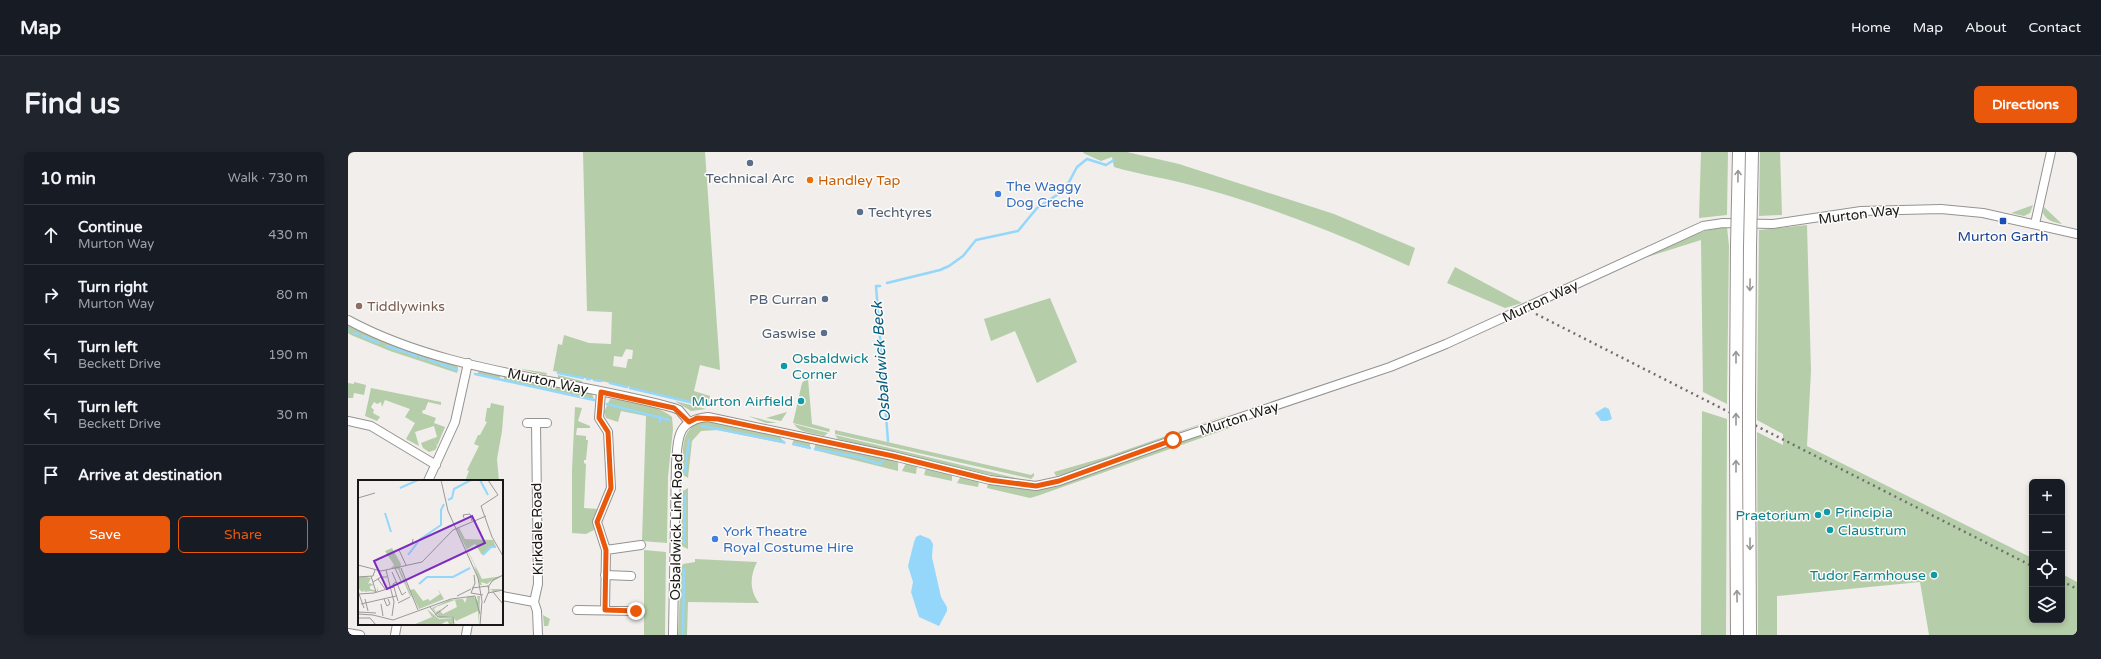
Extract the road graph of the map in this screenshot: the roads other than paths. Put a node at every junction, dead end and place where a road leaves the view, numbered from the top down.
1 (1739, 152) edge
2 (1752, 152) edge
3 (2051, 152) edge
4 (2035, 224) junction
5 (2077, 234) edge
6 (348, 320) edge
7 (467, 366) junction
8 (600, 399) junction
9 (348, 421) edge
10 (689, 422) junction
11 (527, 423) dead end
12 (536, 423) junction
13 (547, 423) dead end
14 (436, 465) junction
15 (428, 480) edge
16 (641, 545) dead end
17 (606, 550) junction
18 (605, 575) junction
19 (631, 576) dead end
20 (503, 596) edge
21 (534, 602) junction
22 (577, 610) dead end
23 (605, 610) junction
24 (636, 611) dead end
25 (397, 625) edge
26 (468, 625) edge
27 (348, 633) edge
28 (360, 635) edge
29 (396, 635) edge
30 (466, 635) edge
31 (538, 635) edge
32 (673, 635) edge
33 (1737, 635) edge
34 (1750, 635) edge

33 -> 1 highway, bridge
2 -> 34 highway, bridge
3 - 4 street
4 - 5 street, Murton Way
4 - 10 street, Murton Way
6 - 7 street, Murton Way
7 - 8 street, Murton Way
7 - 14 street
8 - 10 street, Murton Way
8 - 17 street
9 - 14 street
10 - 32 street, Osbaldwick Link Road
11 - 12 street
12 - 13 street
12 - 21 street, Kirkdale Road
14 - 15 street
16 - 17 street
17 - 18 street
18 - 19 street
18 - 23 street
20 - 21 street
21 - 31 street
22 - 23 street
23 - 24 street
25 - 29 street
26 - 30 street
27 - 28 street

